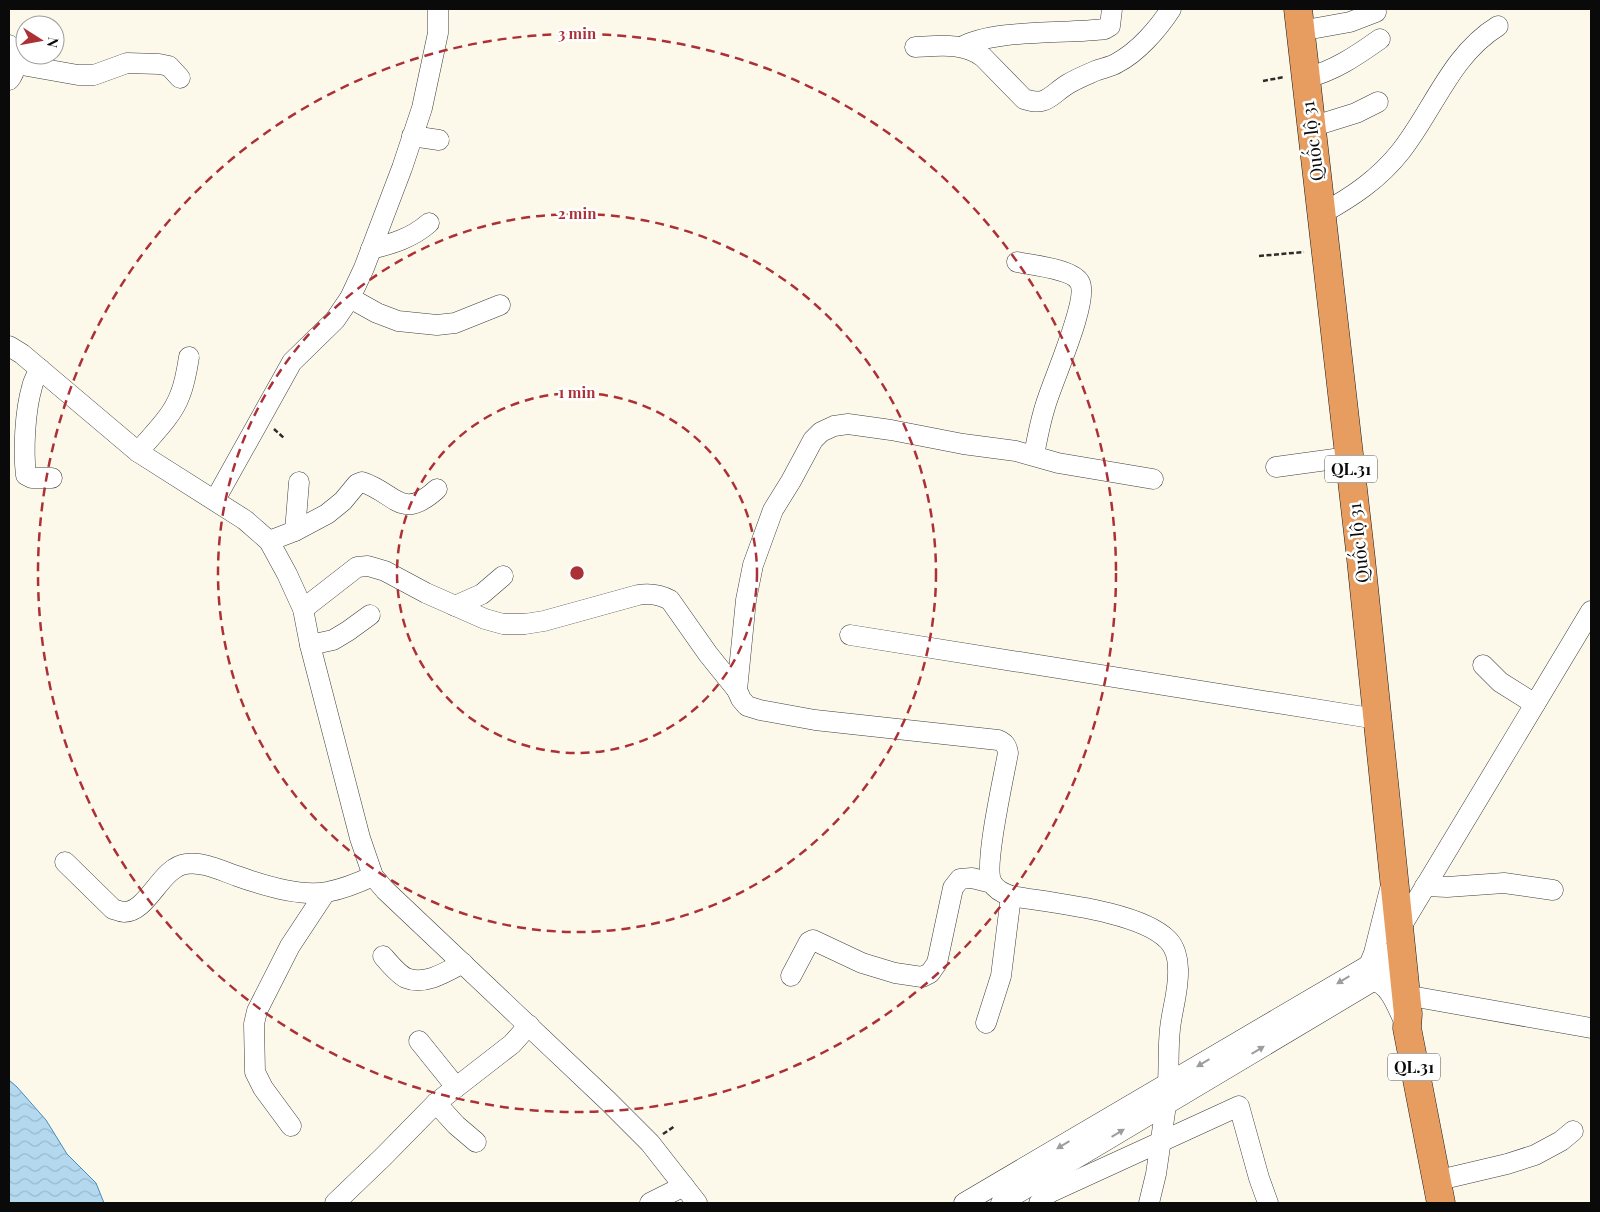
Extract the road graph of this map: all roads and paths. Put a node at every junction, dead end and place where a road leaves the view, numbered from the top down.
1 (438, 9) edge
2 (1112, 9) edge
3 (1170, 9) edge
4 (1376, 12) dead end
5 (1299, 20) edge
6 (1498, 26) dead end
7 (1380, 39) dead end
8 (9, 45) edge
9 (962, 46) junction
10 (915, 47) dead end
11 (12, 72) edge
12 (180, 78) dead end
13 (1306, 78) junction
14 (1378, 102) dead end
15 (1311, 127) junction
16 (412, 136) junction
17 (439, 140) dead end
18 (1321, 214) junction
19 (429, 223) dead end
20 (1325, 249) junction
21 (371, 250) junction
22 (1258, 256) dead end
23 (1016, 262) dead end
24 (350, 298) junction
25 (500, 306) dead end
26 (9, 346) edge
27 (189, 357) dead end
28 (40, 369) junction
29 (17, 426) edge
30 (138, 452) junction
31 (1034, 456) junction
32 (1349, 456) junction
33 (1276, 467) dead end
34 (52, 478) dead end
35 (1152, 479) dead end
36 (299, 482) dead end
37 (437, 489) dead end
38 (215, 500) junction
39 (294, 532) junction
40 (269, 542) junction
41 (503, 576) dead end
42 (455, 606) junction
43 (303, 609) junction
44 (370, 615) dead end
45 (1589, 618) edge
46 (850, 635) dead end
47 (310, 645) junction
48 (1483, 665) dead end
49 (737, 690) junction
50 (1535, 704) junction
51 (1377, 719) junction
52 (65, 862) dead end
53 (1394, 875) junction
54 (374, 876) junction
55 (992, 883) junction
56 (1425, 886) junction
57 (1554, 890) dead end
58 (325, 893) junction
59 (1011, 896) junction
60 (1400, 948) junction
61 (383, 956) dead end
62 (463, 963) junction
63 (1371, 973) junction
64 (791, 976) dead end
65 (1405, 995) junction
66 (986, 1024) dead end
67 (529, 1025) junction
68 (1407, 1028) junction
69 (1591, 1028) edge
70 (419, 1041) dead end
71 (1168, 1083) junction
72 (456, 1087) junction
73 (436, 1103) junction
74 (1166, 1104) junction
75 (291, 1126) dead end
76 (1573, 1131) dead end
77 (476, 1142) dead end
78 (1161, 1143) junction
79 (684, 1186) junction
80 (1438, 1192) edge
81 (335, 1203) edge
82 (650, 1203) edge
83 (697, 1203) edge
84 (964, 1203) edge
85 (1002, 1203) edge
86 (1039, 1203) edge
87 (1149, 1203) edge
88 (1268, 1203) edge

1 - 16 street
2 - 9 street
3 - 9 street
4 - 5 street
5 - 13 highway, Quốc lộ 31 / QL.31
6 - 18 street
7 - 13 street
8 - 11 street
9 - 10 street
11 - 12 street
13 - 15 highway, Quốc lộ 31 / QL.31
14 - 15 street
15 - 18 highway, Quốc lộ 31 / QL.31
16 - 17 street
16 - 21 street
18 - 20 highway, Quốc lộ 31 / QL.31
19 - 21 street
20 - 22 path
20 - 32 highway, Quốc lộ 31 / QL.31
21 - 24 street
23 - 31 street
24 - 25 street
24 - 38 street
26 - 28 street
27 - 30 street
28 - 29 street
28 - 30 street
29 - 34 street
30 - 38 street
31 - 35 street
31 - 49 street
32 - 33 street
32 - 51 highway, Quốc lộ 31 / QL.31
36 - 39 street
37 - 39 street
38 - 40 street
39 - 40 street
40 - 43 street
41 - 42 street
42 - 43 street
42 - 49 street
43 - 47 street
44 - 47 street
45 - 50 street
46 - 51 street
47 - 54 street
48 - 50 street
49 - 55 street
50 - 56 street
51 - 53 highway, Quốc lộ 31 / QL.31
52 - 58 street
53 - 60 highway, Quốc lộ 31 / QL.31
53 - 63 street
54 - 58 street
54 - 62 street
55 - 59 street
55 - 64 street
56 - 57 street
56 - 60 street
58 - 75 street
59 - 66 street
59 - 71 street
60 - 63 street
60 - 65 highway, QL.31
61 - 62 street
62 - 67 street
63 - 68 street
63 -> 71 street
74 -> 63 street
65 - 68 highway, QL.31
65 - 69 street
67 - 72 street
67 - 79 street
68 - 80 highway, QL.31
70 - 72 street
71 -> 84 street
72 - 73 street
73 - 77 street
73 - 81 street
74 - 78 street
85 -> 74 street
76 - 80 street
78 - 86 street
78 - 87 street
78 - 88 street
79 - 82 street
79 - 83 street

